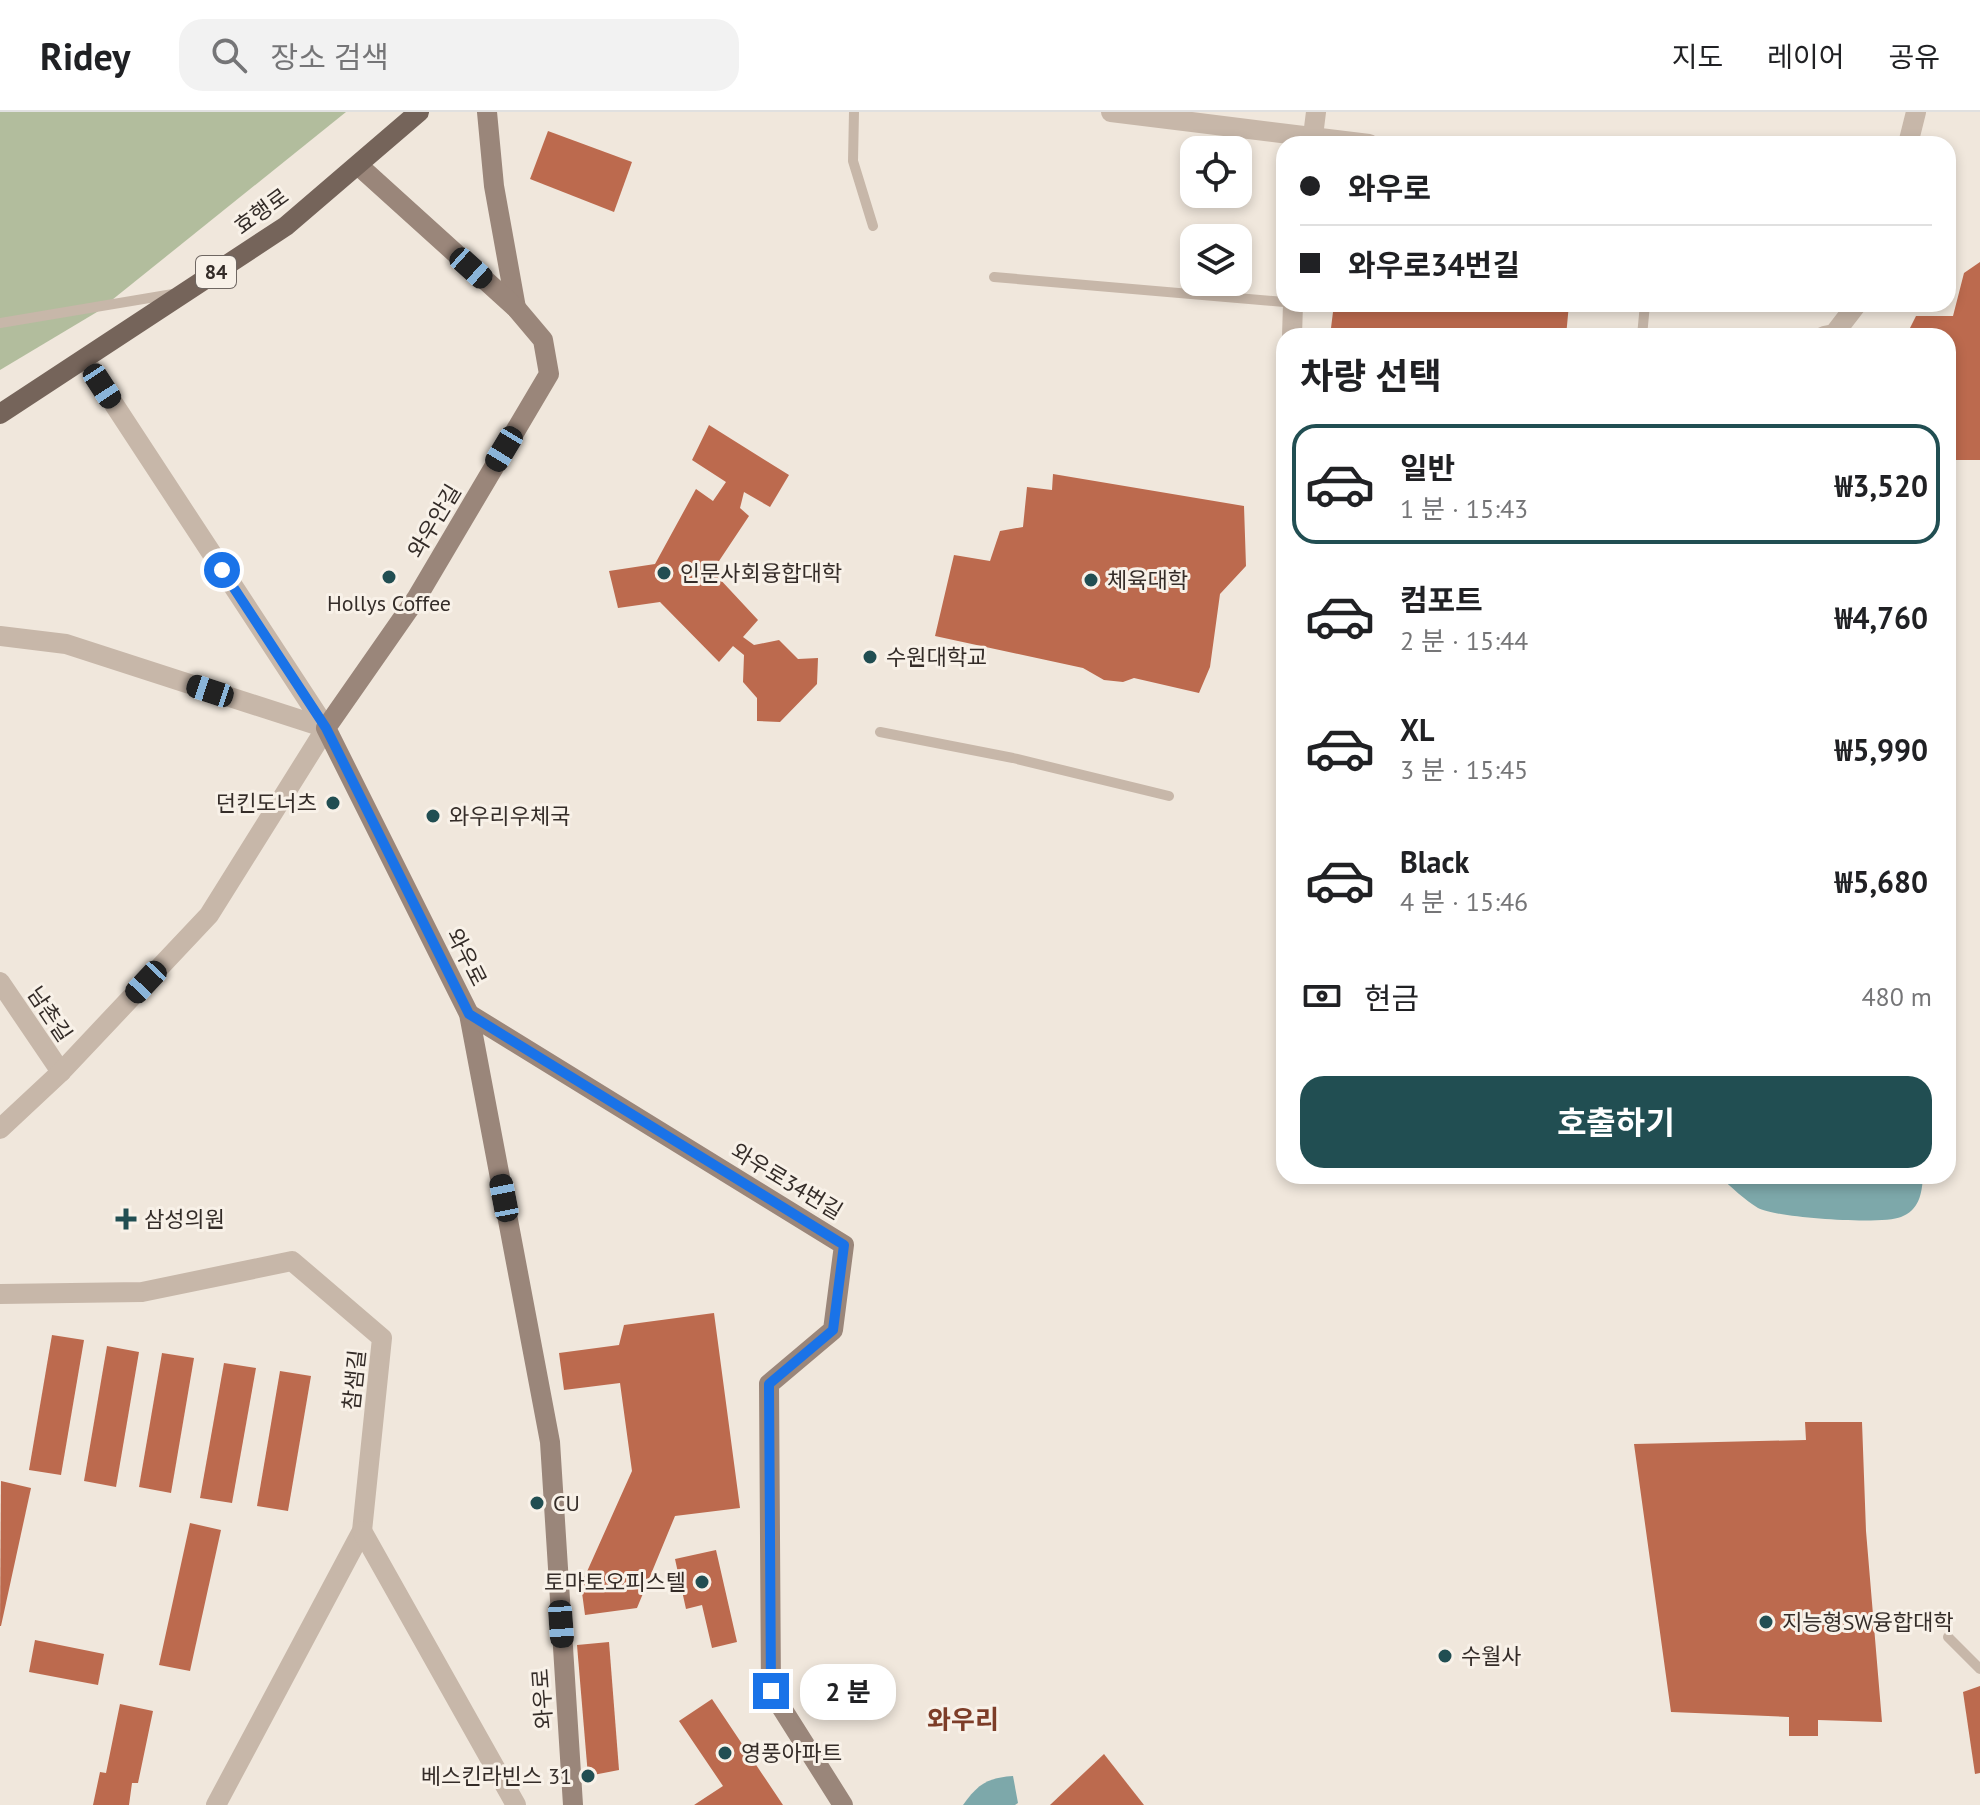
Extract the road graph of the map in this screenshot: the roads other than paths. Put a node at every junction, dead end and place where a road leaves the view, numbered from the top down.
1 (419, 112) edge
2 (487, 112) edge
3 (854, 112) edge
4 (1111, 112) edge
5 (1316, 112) edge
6 (1916, 112) edge
7 (1278, 136) edge
8 (1314, 136) edge
9 (1910, 136) edge
10 (359, 166) junction
11 (873, 226) dead end
12 (994, 277) dead end
13 (186, 292) junction
14 (1276, 301) edge
15 (516, 308) junction
16 (1851, 312) edge
17 (0, 323) edge
18 (1839, 328) edge
19 (85, 360) junction
20 (0, 414) edge
21 (0, 636) edge
22 (326, 728) junction
23 (880, 732) dead end
24 (1169, 796) dead end
25 (0, 982) edge
26 (469, 1014) junction
27 (61, 1072) junction
28 (0, 1129) edge
29 (0, 1294) edge
30 (362, 1531) junction
31 (1948, 1637) dead end
32 (1980, 1669) edge
33 (216, 1805) edge
34 (516, 1805) edge
35 (573, 1805) edge
36 (843, 1805) edge

1 - 10 main road, 효행로 / 84
2 - 15 street
3 - 11 lane
4 - 7 street
5 - 8 street
6 - 9 street
10 - 13 main road, 효행로 / 84
10 - 15 street, 와우안길
12 - 14 lane
13 - 17 lane
13 - 19 main road, 효행로 / 84
15 - 22 street, 와우안길
16 - 18 street
19 - 20 main road, 효행로 / 84
19 - 22 street, 와우로
21 - 22 street
22 - 26 street, 와우로
22 - 27 street, 와우안길
23 - 24 lane
25 - 27 street, 남촌길
26 - 35 street, 와우로
26 - 36 street, 와우로34번길
27 - 28 street, 와우안길
29 - 30 street, 참샘길
30 - 33 street, 참샘길
30 - 34 street
31 - 32 lane

